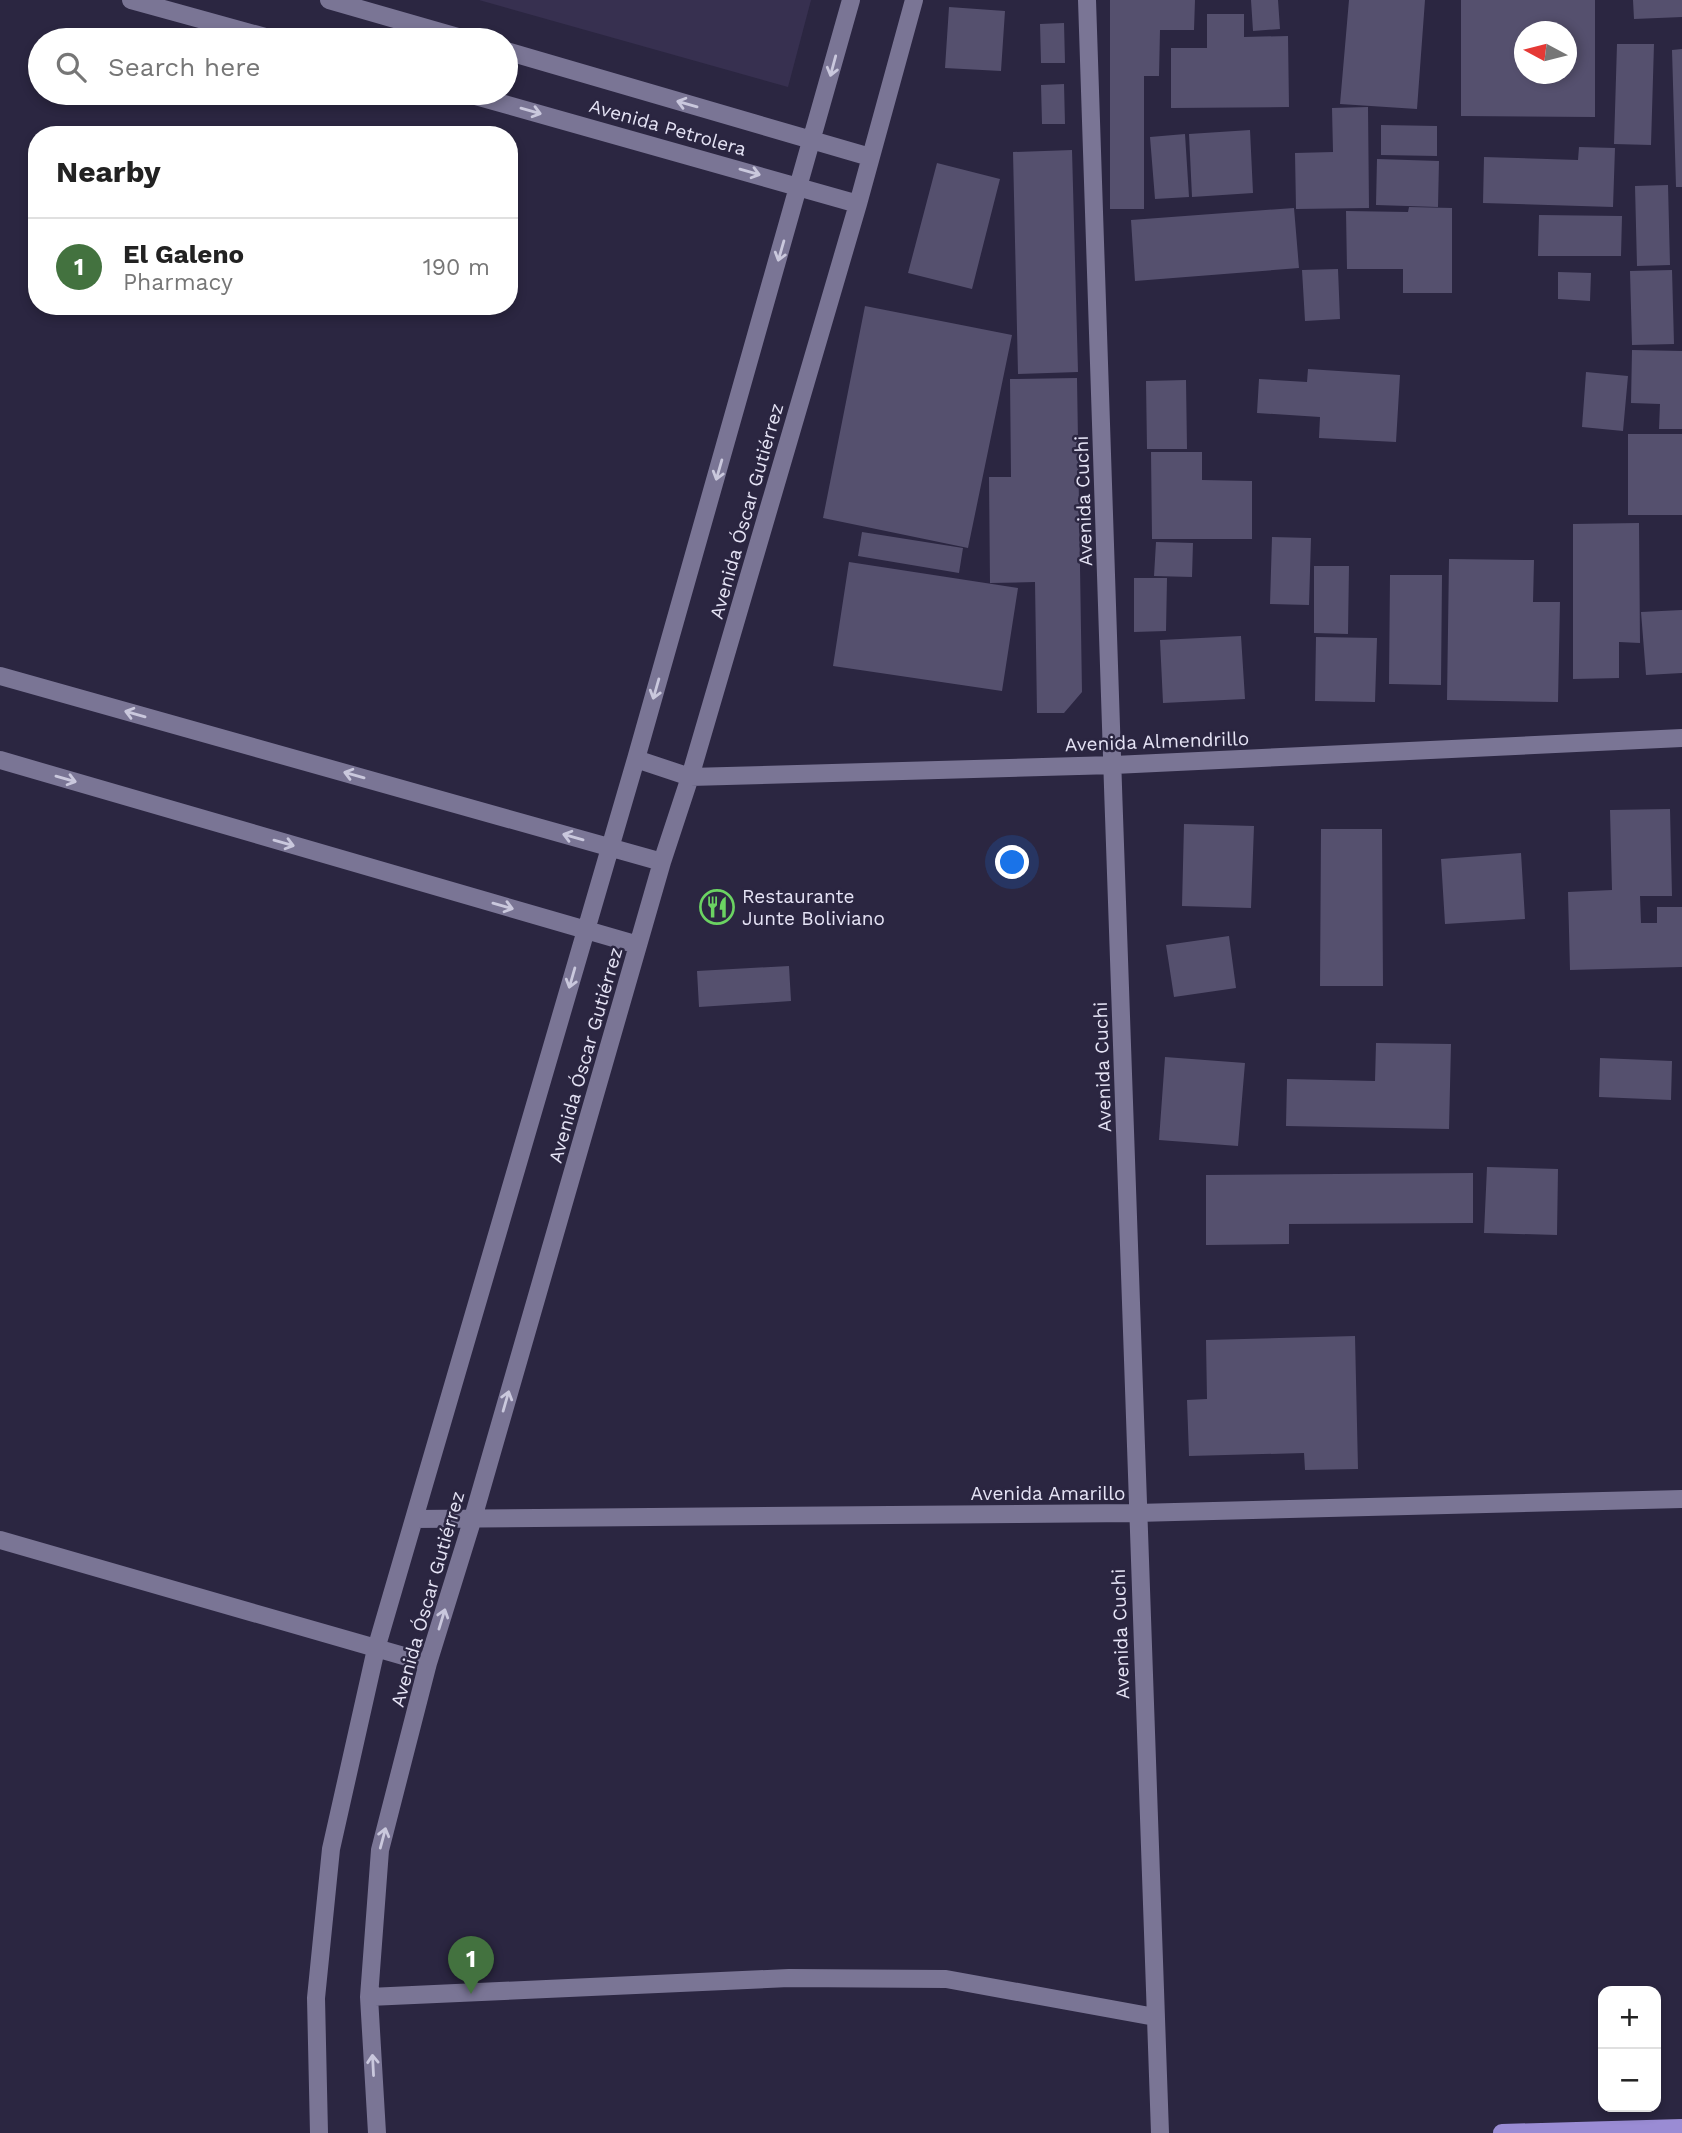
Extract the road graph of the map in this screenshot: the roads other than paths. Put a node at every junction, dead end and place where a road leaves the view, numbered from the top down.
1 (131, 0) edge
2 (329, 0) edge
3 (851, 0) edge
4 (914, 0) edge
5 (1087, 0) edge
6 (232, 28) edge
7 (426, 28) edge
8 (518, 54) edge
9 (508, 105) edge
10 (812, 140) junction
11 (870, 157) junction
12 (800, 186) junction
13 (858, 204) junction
14 (0, 676) edge
15 (1682, 738) edge
16 (636, 759) junction
17 (0, 760) edge
18 (1114, 765) junction
19 (690, 777) junction
20 (610, 848) junction
21 (662, 862) junction
22 (585, 930) junction
23 (638, 945) junction
24 (1682, 1499) edge
25 (1136, 1513) junction
26 (473, 1518) junction
27 (414, 1519) junction
28 (0, 1540) edge
29 (376, 1648) junction
30 (428, 1664) junction
31 (369, 1997) junction
32 (1155, 2017) junction
33 (1682, 2128) edge
34 (319, 2133) edge
35 (377, 2133) edge
36 (1160, 2133) edge
37 (1503, 2133) edge

1 - 6 street
2 - 7 street
3 -> 10 street, Avenida Óscar Gutiérrez
4 - 11 street, Avenida Óscar Gutiérrez
5 - 18 street, Avenida Cuchi
10 -> 8 street, Avenida Petrolera
9 -> 12 street, Avenida Petrolera
10 - 11 street, Avenida Petrolera
10 - 12 street, Avenida Óscar Gutiérrez
11 - 13 street, Avenida Óscar Gutiérrez
12 - 13 street, Avenida Petrolera
12 -> 16 street, Avenida Óscar Gutiérrez
13 - 19 street, Avenida Óscar Gutiérrez
20 -> 14 street
15 - 18 street, Avenida Almendrillo
16 - 19 street, Avenida Almendrillo
16 - 20 street, Avenida Óscar Gutiérrez
17 -> 22 street
18 - 19 street, Avenida Almendrillo
18 - 25 street, Avenida Cuchi
19 - 21 street, Avenida Óscar Gutiérrez
20 - 21 street
20 - 22 street, Avenida Óscar Gutiérrez
21 - 23 street, Avenida Óscar Gutiérrez
22 - 23 street
22 -> 27 street, Avenida Óscar Gutiérrez
26 -> 23 street, Avenida Óscar Gutiérrez
24 - 25 street, Avenida Amarillo
25 - 26 street, Avenida Amarillo
25 - 32 street, Avenida Cuchi
26 - 27 street, Avenida Amarillo
30 -> 26 street, Avenida Óscar Gutiérrez
27 - 29 street, Avenida Óscar Gutiérrez
28 - 29 street
29 - 30 street
29 - 34 street, Avenida Óscar Gutiérrez
31 -> 30 street, Avenida Óscar Gutiérrez
31 - 32 street
35 -> 31 street, Avenida Óscar Gutiérrez
32 - 36 street, Avenida Cuchi
33 - 37 main road

